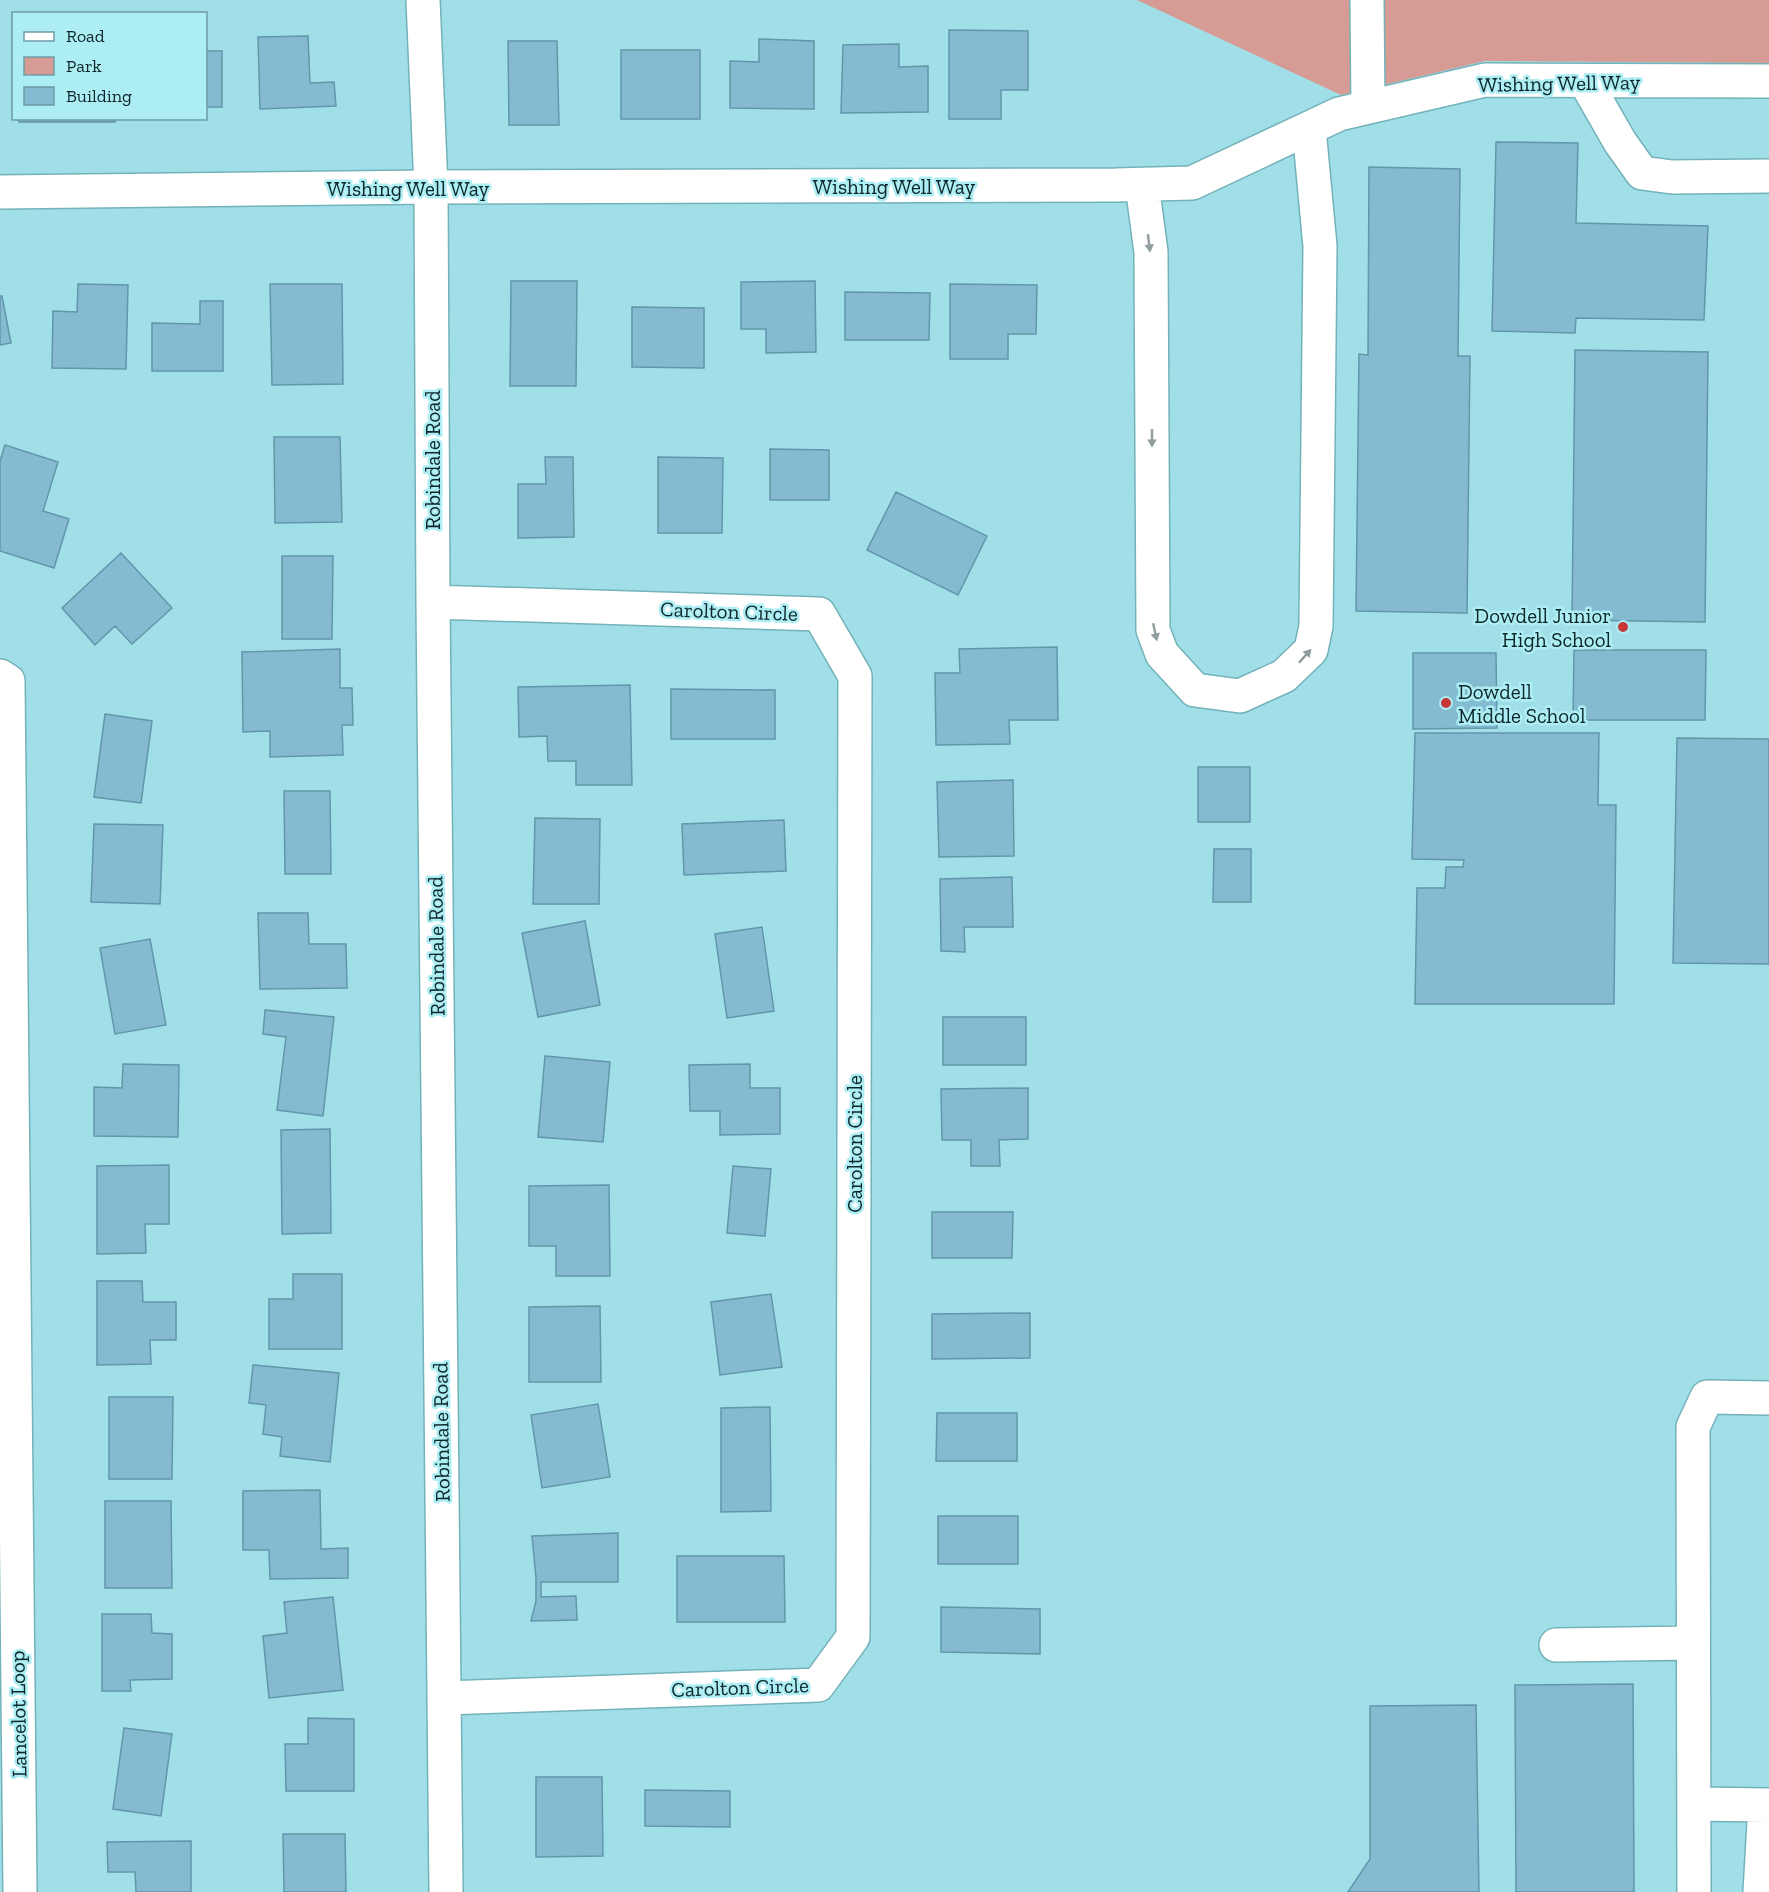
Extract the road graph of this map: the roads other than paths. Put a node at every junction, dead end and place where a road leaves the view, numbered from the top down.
1 (423, 0) edge
2 (1366, 0) edge
3 (1585, 81) junction
4 (1769, 81) edge
5 (1368, 107) junction
6 (1309, 129) junction
7 (1769, 176) edge
8 (1142, 185) junction
9 (431, 187) junction
10 (0, 192) edge
11 (433, 602) junction
12 (0, 676) edge
13 (1769, 1398) edge
14 (1693, 1643) junction
15 (1556, 1645) dead end
16 (444, 1698) junction
17 (1694, 1804) junction
18 (1767, 1805) edge
19 (20, 1892) edge
20 (446, 1892) edge
21 (1694, 1892) edge
22 (1760, 1892) edge

1 - 9 street, Robindale Road
2 - 5 street
3 - 4 street, Wishing Well Way
3 - 5 street, Wishing Well Way
3 - 7 street
5 - 6 street, Wishing Well Way
6 - 8 street, Wishing Well Way
8 -> 6 street
8 - 9 street, Wishing Well Way
9 - 10 street, Wishing Well Way
9 - 11 street, Robindale Road
11 - 16 street, Robindale Road
11 - 16 street, Carolton Circle
12 - 19 street, Lancelot Loop
13 - 14 street
14 - 15 street
14 - 17 street
16 - 20 street, Robindale Road
17 - 18 street
17 - 21 street
18 - 22 street

